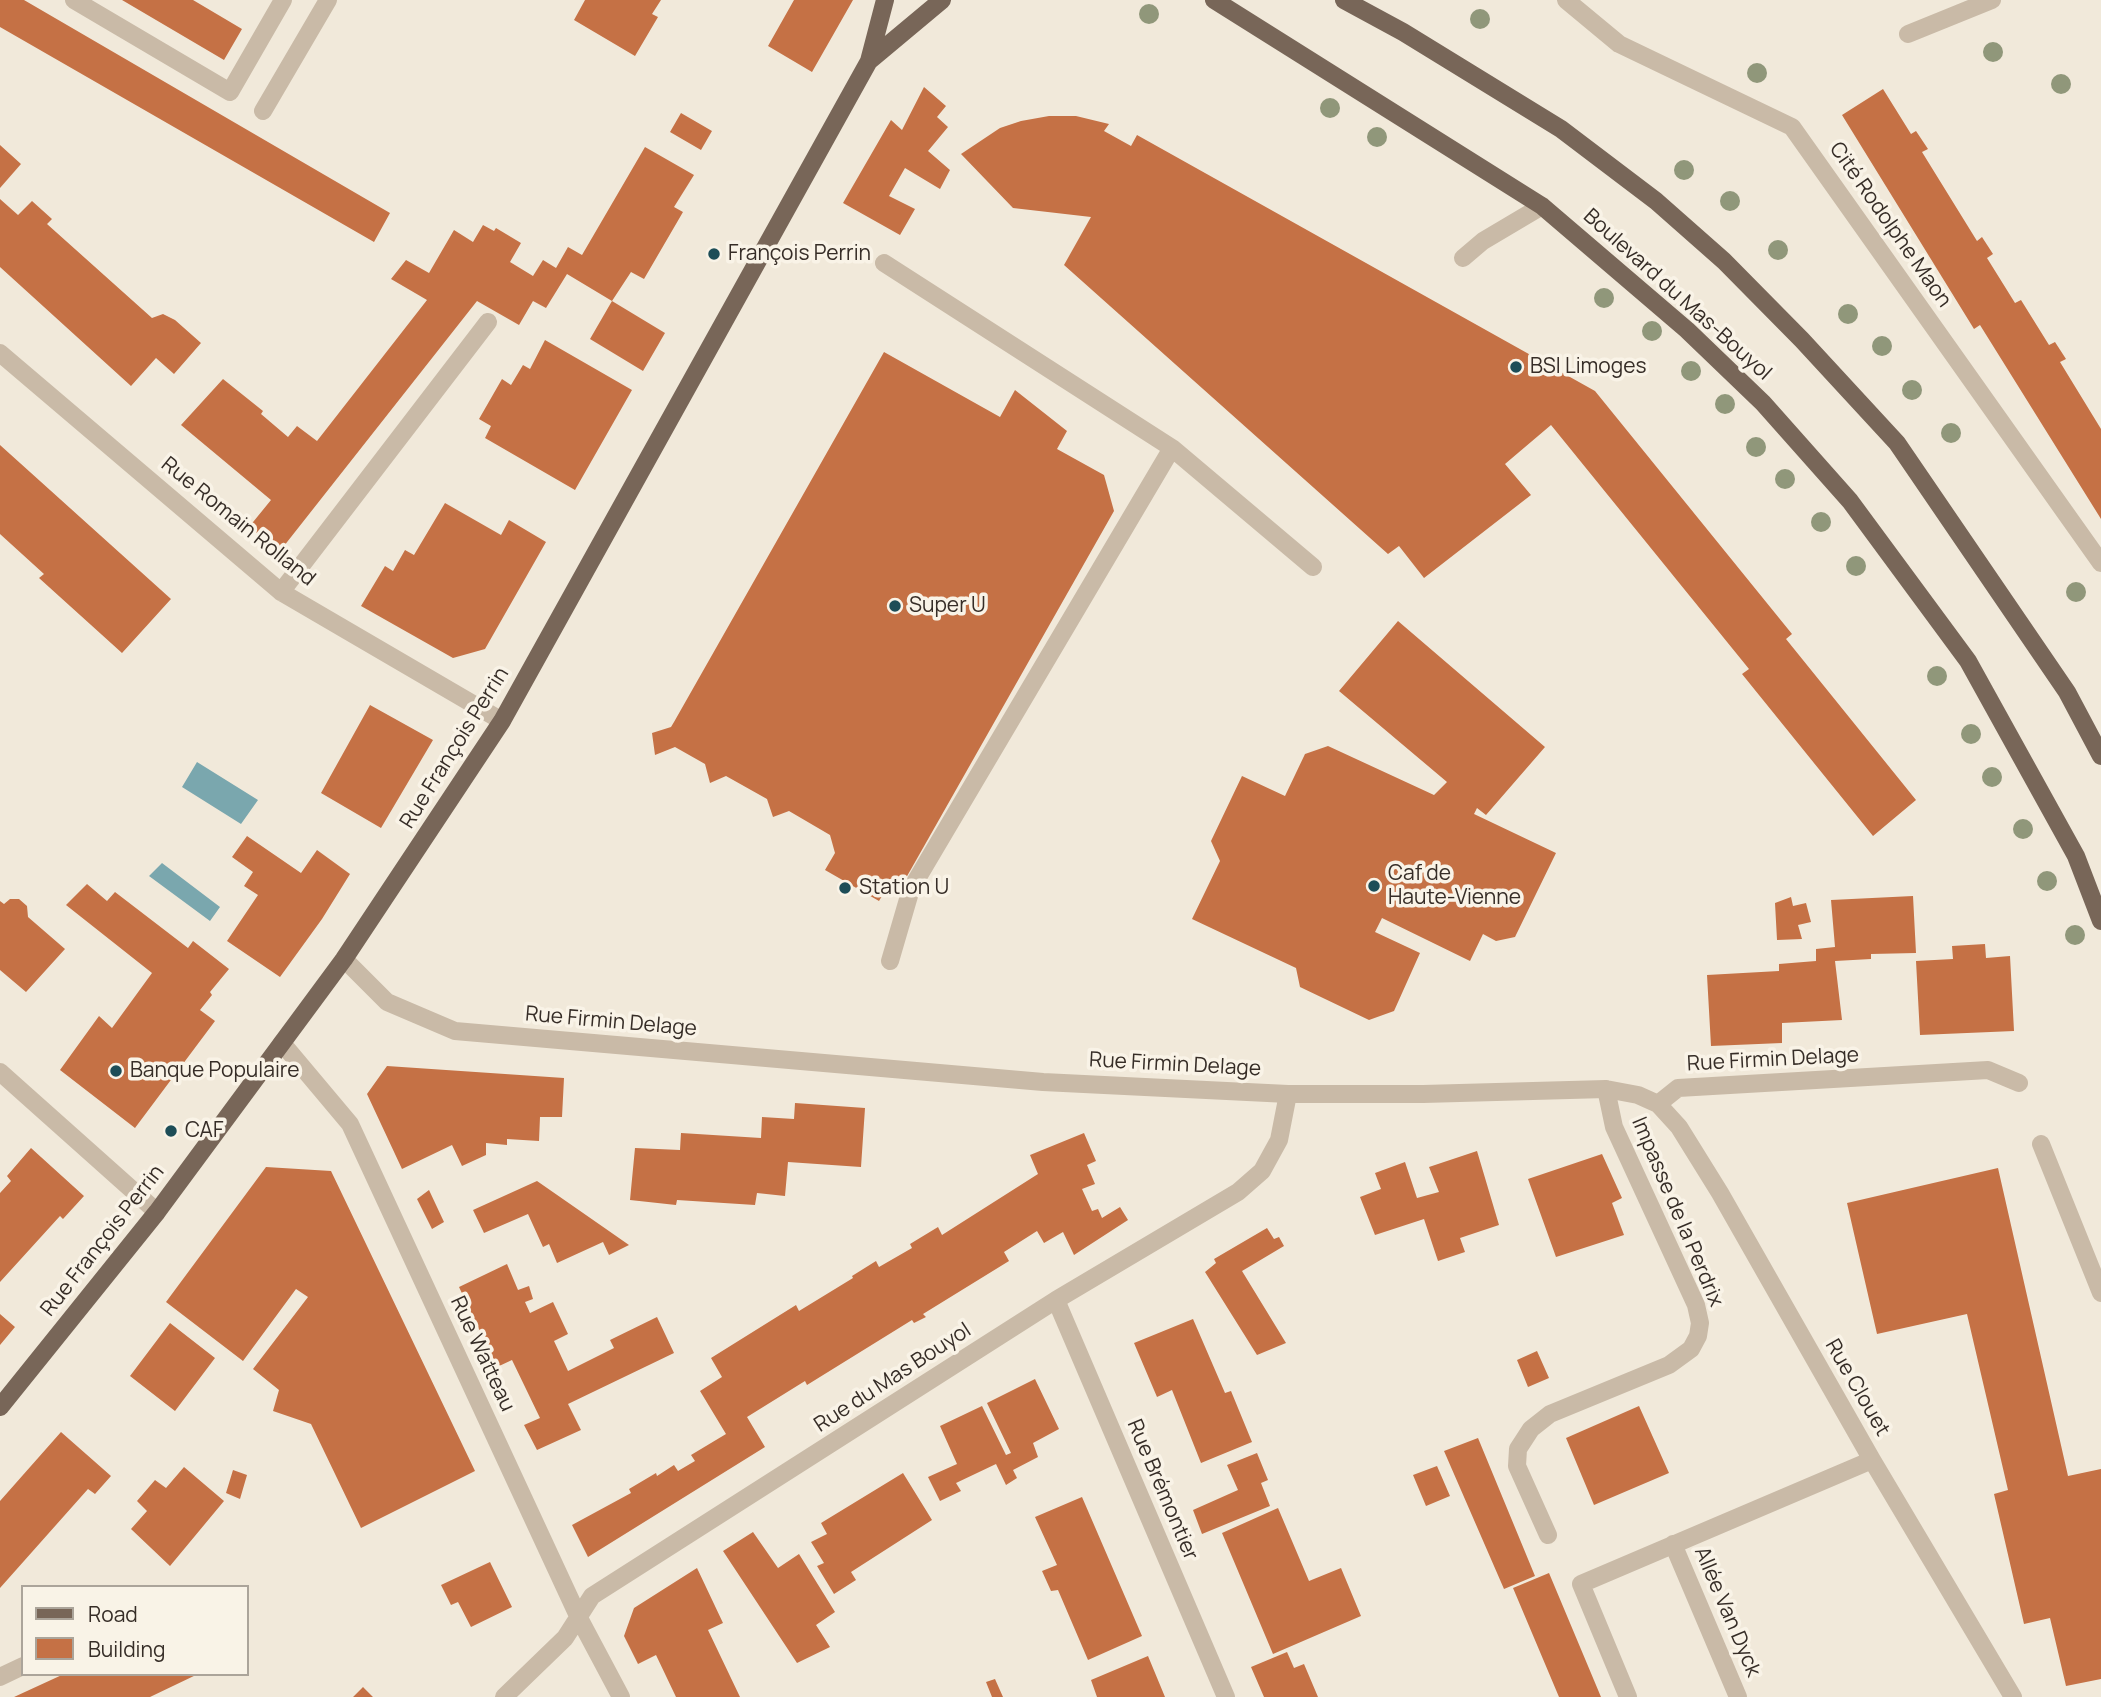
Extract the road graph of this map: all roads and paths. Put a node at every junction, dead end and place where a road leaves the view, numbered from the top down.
1 (74, 0) edge
2 (283, 0) edge
3 (328, 0) edge
4 (885, 0) edge
5 (942, 0) edge
6 (1214, 0) edge
7 (1344, 0) edge
8 (1566, 0) edge
9 (1992, 0) edge
10 (1908, 34) dead end
11 (869, 61) junction
12 (263, 111) dead end
13 (1542, 206) junction
14 (1463, 258) dead end
15 (884, 263) dead end
16 (488, 322) dead end
17 (0, 353) edge
18 (1172, 448) junction
19 (2101, 563) edge
20 (1313, 566) dead end
21 (281, 592) junction
22 (502, 721) junction
23 (2101, 756) edge
24 (2101, 920) edge
25 (344, 959) junction
26 (890, 961) dead end
27 (282, 1043) junction
28 (0, 1072) edge
29 (2019, 1083) dead end
30 (1606, 1090) junction
31 (1289, 1094) junction
32 (1658, 1104) junction
33 (2041, 1144) dead end
34 (157, 1212) junction
35 (2101, 1293) edge
36 (1056, 1300) junction
37 (0, 1406) edge
38 (1872, 1460) junction
39 (1548, 1535) dead end
40 (1673, 1544) junction
41 (579, 1618) junction
42 (21, 1668) edge
43 (0, 1677) edge
44 (504, 1697) edge
45 (621, 1697) edge
46 (1226, 1697) edge
47 (1628, 1697) edge
48 (1738, 1697) edge
49 (2012, 1697) edge

1 - 2 street
3 - 12 street
4 - 11 main road, Rue François Perrin
5 - 11 main road, Rue François Perrin
6 - 13 main road, Boulevard du Mas-Bouyol
7 - 23 main road
8 - 19 street, Cité Rodolphe Maon
9 - 10 street
11 - 22 main road, Rue François Perrin
13 - 14 street
13 - 24 main road, Boulevard du Mas-Bouyol
15 - 18 street
16 - 21 street
17 - 21 street, Rue Romain Rolland
18 - 20 street
18 - 26 street
21 - 22 street, Rue Romain Rolland
22 - 25 main road, Rue François Perrin
25 - 27 main road, Rue François Perrin
25 - 31 street, Rue Firmin Delage
27 - 34 main road, Rue François Perrin
27 - 41 street, Rue Watteau
28 - 34 street
29 - 32 street, Rue Firmin Delage
30 - 31 street, Rue Firmin Delage
30 - 32 street, Rue Firmin Delage
30 - 39 street, Impasse de la Perdrix
31 - 36 street, Rue du Mas Bouyol
32 - 38 street, Rue Clouet
33 - 35 street
34 - 37 main road, Rue François Perrin
36 - 41 street, Rue du Mas Bouyol
36 - 46 street, Rue Brémontier
38 - 40 street
38 - 49 street, Rue Clouet
40 - 47 street
40 - 48 street, Allée Van Dyck
41 - 44 street, Rue du Mas Bouyol
41 - 45 street, Rue Watteau
42 - 43 street

